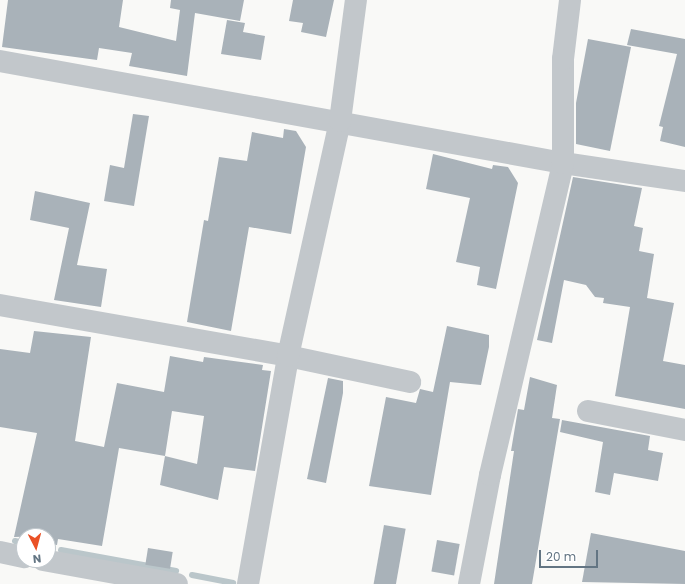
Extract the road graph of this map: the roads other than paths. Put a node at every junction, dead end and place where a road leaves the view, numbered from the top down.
1 (356, 0) edge
2 (570, 0) edge
3 (0, 61) edge
4 (340, 121) junction
5 (563, 163) junction
6 (685, 181) edge
7 (0, 306) edge
8 (288, 356) junction
9 (410, 382) dead end
10 (588, 412) dead end
11 (685, 430) edge
12 (0, 552) edge
13 (16, 555) edge
14 (56, 562) edge
15 (176, 584) edge
16 (248, 584) edge
17 (469, 584) edge

1 - 4 street
2 - 5 street
3 - 4 street
4 - 5 street
4 - 8 street
5 - 6 street
5 - 17 street
7 - 8 street
8 - 9 street
8 - 16 street
10 - 11 street
12 - 13 street
14 - 15 street

